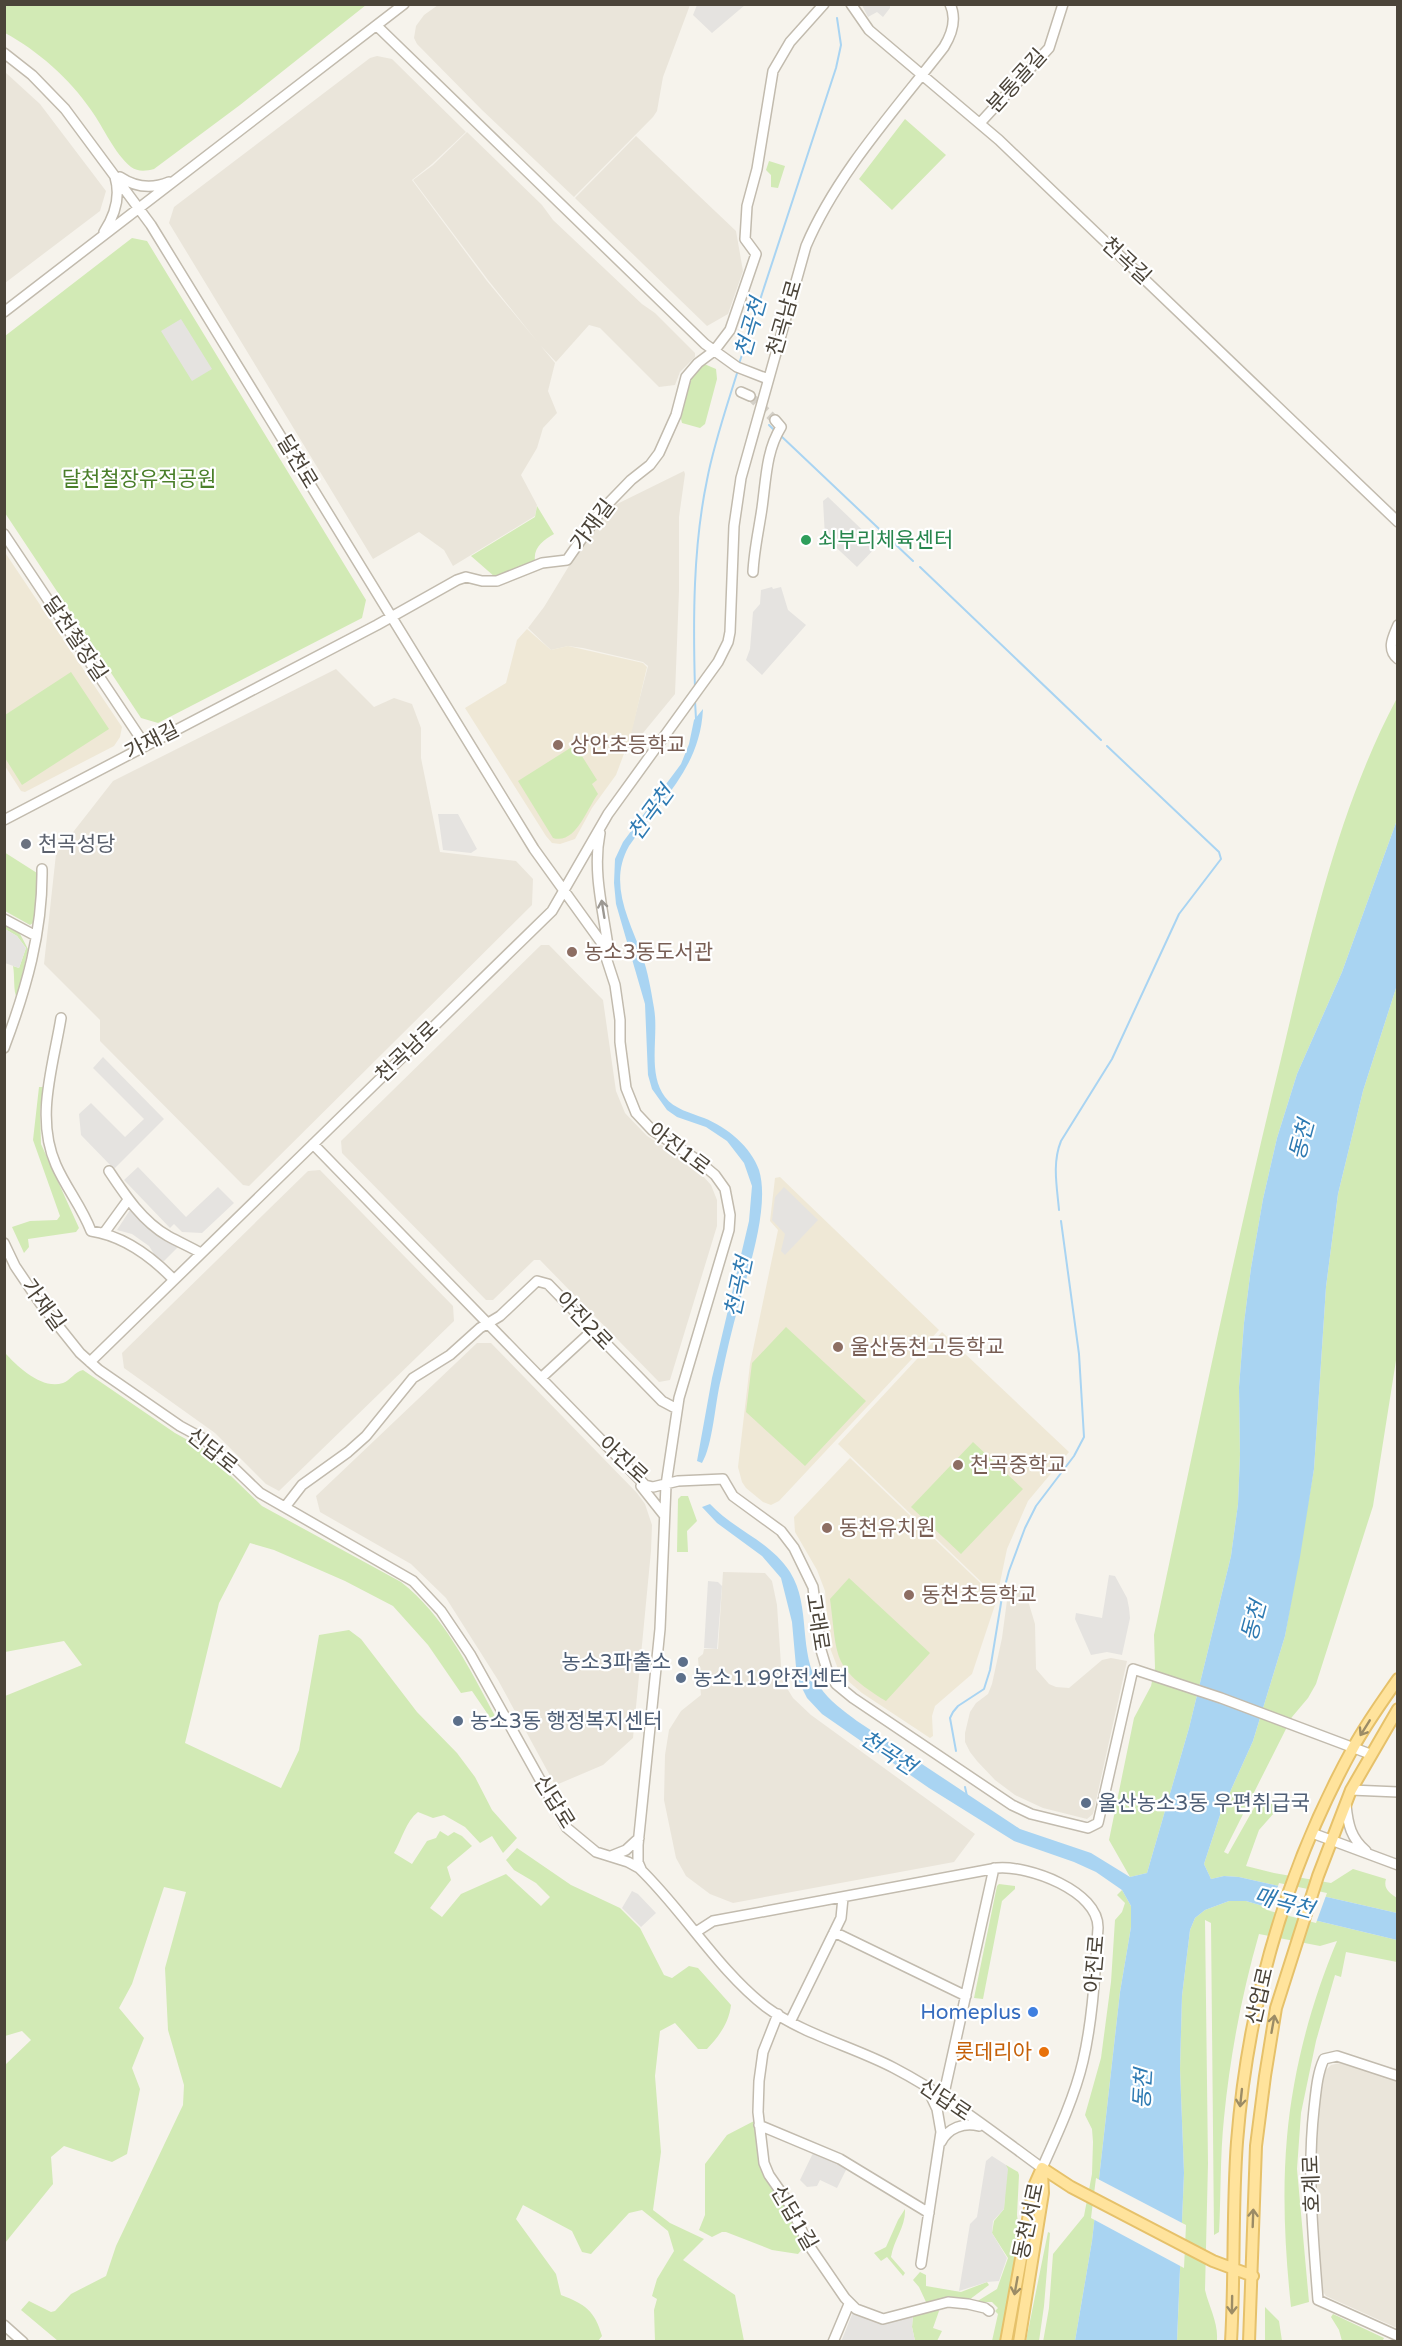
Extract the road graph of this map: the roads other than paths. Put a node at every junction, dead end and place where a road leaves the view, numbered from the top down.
1 (404, 4) edge
2 (824, 4) edge
3 (851, 4) edge
4 (950, 4) edge
5 (1063, 4) edge
6 (376, 26) junction
7 (4, 53) edge
8 (923, 74) junction
9 (980, 123) junction
10 (113, 172) junction
11 (179, 178) junction
12 (140, 208) junction
13 (97, 241) junction
14 (4, 312) edge
15 (714, 351) junction
16 (768, 379) junction
17 (775, 420) dead end
18 (1398, 522) edge
19 (4, 534) edge
20 (753, 572) dead end
21 (391, 617) junction
22 (1398, 625) edge
23 (1398, 659) edge
24 (145, 745) junction
25 (4, 820) edge
26 (602, 824) junction
27 (42, 869) dead end
28 (564, 892) junction
29 (4, 919) edge
30 (36, 936) junction
31 (610, 967) junction
32 (61, 1018) dead end
33 (4, 1047) edge
34 (313, 1144) junction
35 (109, 1171) dead end
36 (128, 1200) junction
37 (104, 1233) junction
38 (4, 1243) edge
39 (201, 1253) junction
40 (174, 1280) junction
41 (487, 1323) junction
42 (592, 1330) junction
43 (90, 1362) junction
44 (541, 1378) junction
45 (677, 1409) junction
46 (625, 1465) junction
47 (666, 1485) junction
48 (285, 1507) junction
49 (664, 1517) junction
50 (1398, 1679) edge
51 (1398, 1709) edge
52 (1354, 1747) junction
53 (1370, 1754) junction
54 (1351, 1790) junction
55 (1398, 1792) edge
56 (1346, 1803) junction
57 (1312, 1833) junction
58 (639, 1838) junction
59 (1331, 1840) junction
60 (1370, 1855) junction
61 (609, 1856) junction
62 (1398, 1865) edge
63 (994, 1868) junction
64 (643, 1872) junction
65 (843, 1898) junction
66 (696, 1932) junction
67 (834, 1932) junction
68 (966, 1996) junction
69 (778, 2014) junction
70 (790, 2022) junction
71 (1398, 2076) edge
72 (925, 2086) junction
73 (944, 2098) junction
74 (759, 2125) junction
75 (987, 2129) junction
76 (940, 2142) junction
77 (1042, 2168) junction
78 (929, 2213) junction
79 (921, 2264) dead end
80 (1233, 2269) junction
81 (1253, 2276) junction
82 (849, 2304) junction
83 (988, 2311) dead end
84 (4, 2325) edge
85 (1398, 2336) edge
86 (23, 2342) edge
87 (833, 2342) edge
88 (1006, 2342) edge
89 (1018, 2342) edge
90 (1231, 2342) edge
91 (1250, 2342) edge

1 - 6 street
2 - 15 street, 가재길
3 - 8 street, 천곡길
4 - 8 street, 천곡남로
5 - 9 street, 분통골길
6 - 11 street
6 - 15 street
7 - 10 street, 달천로
8 - 9 street, 천곡길
8 - 16 street, 천곡남로
9 - 18 street, 천곡길
10 - 11 street
10 - 12 street, 달천로
10 - 13 street
11 - 12 street
12 - 13 street
12 - 21 street, 달천로
13 - 14 street
15 - 16 street
15 - 21 street, 가재길
16 - 26 street, 천곡남로
17 - 20 street
19 - 24 street, 달천철장길
21 - 24 street, 가재길
21 - 28 street, 달천로
22 - 23 street
24 - 25 street, 가재길
26 - 28 street, 천곡남로
31 -> 26 street
27 - 30 street
28 - 31 street, 아진1로
28 - 34 street, 천곡남로
29 - 30 street
30 - 33 street
31 - 45 street, 아진1로
32 - 37 street
34 - 39 street, 천곡남로
34 - 41 street, 아진로
35 - 36 street
36 - 37 street
36 - 39 street
37 - 40 street
38 - 43 street, 가재길
39 - 40 street, 천곡남로
40 - 43 street, 천곡남로
41 - 42 street, 아진2로
41 - 44 street, 아진로
41 - 48 street
42 - 44 street
42 - 45 street, 아진2로
43 - 48 street, 신답로
44 - 46 street, 아진로
45 - 47 street, 아진1로
46 - 47 street, 아진로
46 - 49 street
47 - 49 street, 아진로
47 - 52 street, 고래로
48 - 61 street, 신답로
49 - 58 street, 아진로
50 -> 52 main road, 산업로
51 - 53 main road, 산업로
52 - 53 street
52 - 57 main road, 산업로
53 - 54 main road, 산업로
54 - 55 street
54 - 56 main road, 산업로
56 - 59 main road, 산업로
56 - 60 street
57 - 59 street
57 -> 80 main road, 산업로
58 - 61 street
58 - 64 street, 아진로
59 - 60 street
81 -> 59 main road, 산업로
60 - 62 street
61 - 64 street, 신답로
63 - 65 street, 아진로
63 - 68 street
63 - 77 street, 아진로
64 - 66 street, 신답로
65 - 66 street, 아진로
65 - 67 street
66 - 69 street, 신답로
67 - 68 street
67 - 70 street
68 - 73 street
69 - 70 street, 신답로
69 - 74 street, 신답1길
70 - 72 street, 신답로
71 - 85 street, 호계로
72 - 73 street, 신답로
72 - 76 street
73 - 75 street, 신답로
74 - 78 street
74 - 82 street, 신답1길
75 - 76 street
75 - 77 street, 신답로
76 - 78 street
77 - 80 main road, 신답로
77 -> 88 main road, 동천서로
77 - 89 main road, 동천서로
78 - 79 street
80 - 81 main road, 신답로
80 -> 90 main road, 산업로
81 - 91 main road, 산업로
82 - 83 street
82 - 87 street
84 - 86 street

